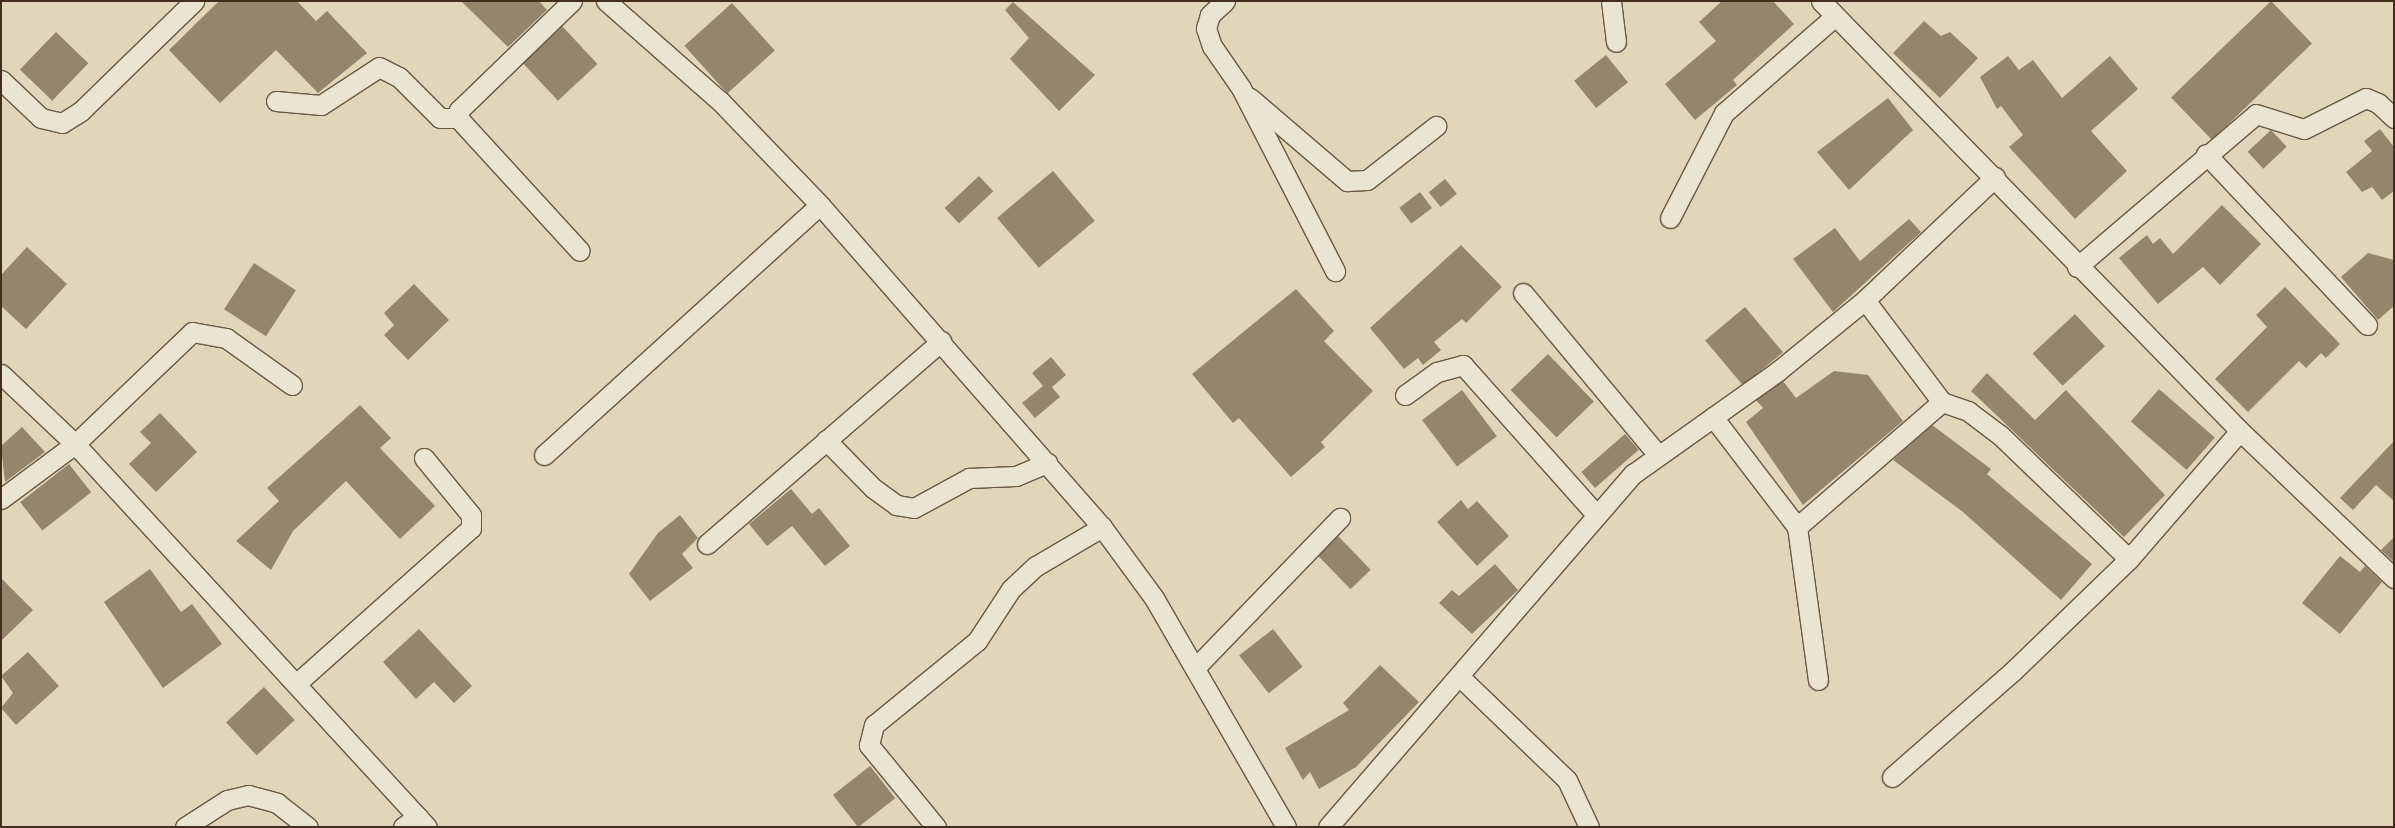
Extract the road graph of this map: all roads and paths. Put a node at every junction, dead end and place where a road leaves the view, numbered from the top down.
1 (194, 1) edge
2 (572, 1) edge
3 (606, 1) edge
4 (1225, 1) edge
5 (1610, 1) edge
6 (1830, 7) edge
7 (1616, 42) dead end
8 (1, 80) edge
9 (1243, 93) junction
10 (276, 101) dead end
11 (458, 118) junction
12 (2394, 118) edge
13 (1436, 126) dead end
14 (2206, 154) junction
15 (1995, 177) junction
16 (820, 205) junction
17 (1670, 218) dead end
18 (580, 251) dead end
19 (2077, 267) junction
20 (1335, 271) dead end
21 (1523, 293) dead end
22 (1865, 300) junction
23 (2366, 325) dead end
24 (941, 341) junction
25 (1, 374) edge
26 (292, 385) dead end
27 (1405, 395) dead end
28 (1942, 402) junction
29 (1713, 416) junction
30 (2240, 431) junction
31 (826, 440) junction
32 (75, 444) junction
33 (544, 455) dead end
34 (1658, 455) junction
35 (424, 458) dead end
36 (1047, 463) junction
37 (1, 499) edge
38 (1596, 513) junction
39 (1340, 518) dead end
40 (1102, 527) junction
41 (1797, 527) junction
42 (707, 544) dead end
43 (2129, 559) junction
44 (2394, 578) edge
45 (1195, 668) junction
46 (1459, 676) junction
47 (1818, 680) dead end
48 (297, 683) junction
49 (1892, 777) dead end
50 (416, 823) edge
51 (185, 827) edge
52 (308, 827) edge
53 (936, 827) edge
54 (1286, 827) edge
55 (1328, 827) edge
56 (1589, 827) edge

1 - 8 street
2 - 11 street
3 - 16 street
4 - 9 street
5 - 7 street
6 - 15 street
6 - 17 street
9 - 13 street
9 - 20 street
10 - 11 street
11 - 18 street
12 - 14 street
14 - 19 street
14 - 23 street
15 - 19 street
15 - 22 street
16 - 24 street
16 - 33 street
19 - 30 street
21 - 34 street
22 - 28 street
22 - 29 street
24 - 31 street
24 - 36 street
25 - 32 street
26 - 32 street
27 - 38 street
28 - 41 street
28 - 43 street
29 - 34 street
29 - 41 street
30 - 43 street
30 - 44 street
31 - 36 street
31 - 42 street
32 - 37 street
32 - 48 street
34 - 38 street
35 - 48 street
36 - 40 street
38 - 46 street
39 - 45 street
40 - 45 street
40 - 53 street
41 - 47 street
43 - 49 street
45 - 54 street
46 - 55 street
46 - 56 street
48 - 50 street
51 - 52 street

